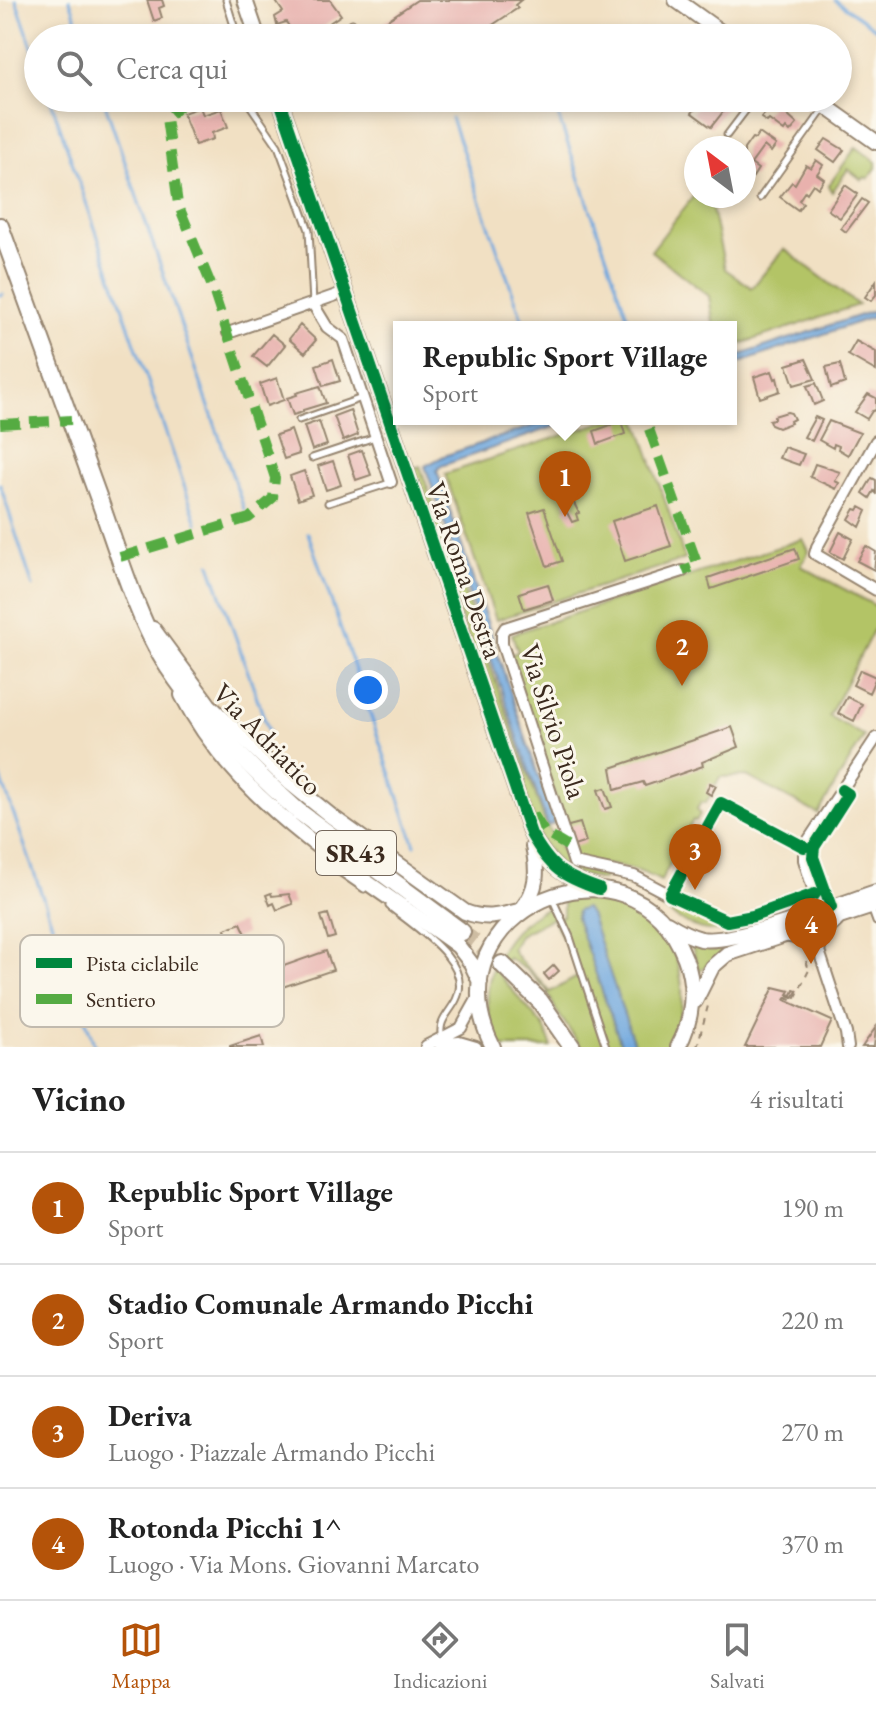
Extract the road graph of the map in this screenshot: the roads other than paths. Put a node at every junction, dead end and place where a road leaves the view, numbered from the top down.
1 (226, 0) edge
2 (245, 0) edge
3 (676, 0) edge
4 (233, 24) edge
5 (253, 24) edge
6 (709, 24) edge
7 (255, 112) edge
8 (284, 112) edge
9 (744, 112) edge
10 (814, 112) edge
11 (834, 112) edge
12 (727, 135) dead end
13 (876, 142) edge
14 (760, 198) dead end
15 (0, 226) edge
16 (345, 292) junction
17 (313, 304) junction
18 (228, 333) dead end
19 (362, 398) junction
20 (299, 420) dead end
21 (376, 437) junction
22 (876, 441) edge
23 (312, 458) dead end
24 (391, 482) joint
25 (328, 503) dead end
26 (683, 571) dead end
27 (876, 590) edge
28 (142, 612) junction
29 (167, 666) junction
30 (876, 738) edge
31 (531, 834) junction
32 (804, 847) junction
33 (322, 860) dead end
34 (614, 872) junction
35 (606, 890) junction
36 (876, 892) edge
37 (815, 894) junction
38 (670, 895) junction
39 (551, 896) junction
40 (522, 910) junction
41 (820, 911) junction
42 (874, 911) edge
43 (849, 915) junction
44 (658, 916) junction
45 (462, 932) tunnel mouth
46 (785, 935) junction
47 (819, 951) junction
48 (502, 964) tunnel mouth
49 (480, 987) junction
50 (691, 1011) junction
51 (442, 1039) junction
52 (425, 1047) edge
53 (476, 1047) edge
54 (493, 1047) edge
55 (572, 1047) edge
56 (606, 1047) edge
57 (678, 1047) edge
58 (848, 1047) edge

1 - 4 lane
2 - 5 main road
3 - 6 main road
7 - 17 lane
8 - 16 main road, Via Roma Destra
9 - 12 lane
10 - 14 lane
11 - 13 main road
15 - 28 main road, Via Adriatico / SR43
16 - 17 street
16 - 31 main road, Via Roma Destra
17 - 18 street
17 - 19 street
19 - 20 lane
19 - 21 street
21 - 23 lane
21 - 24 street
22 - 27 street
24 - 25 lane
26 - 34 street, Via Silvio Piola
28 - 29 main road, Via Adriatico / SR43
28 - 40 main road
29 - 45 main road, Via Adriatico / SR43
29 - 49 main road
30 - 32 street
31 - 35 main road, Via Roma Destra
31 - 40 main road, Via Roma Destra
32 - 37 street
32 - 38 street
33 - 51 lane
34 - 35 street
34 - 38 street, Via Silvio Piola
35 - 39 main road
35 - 44 main road, Via Roma Destra
36 - 41 main road, Via Roma Destra
37 - 38 street, Via Silvio Piola
37 - 41 street
39 - 40 main road
39 - 56 lane
40 - 49 main road
41 - 44 main road, Via Roma Destra
42 - 43 main road
43 - 46 main road
43 - 47 street
44 - 50 main road
46 - 47 street
46 - 50 main road
47 - 58 street
48 - 55 main road
49 - 51 street
49 - 54 main road
50 - 57 main road
51 - 52 street
52 - 53 street

